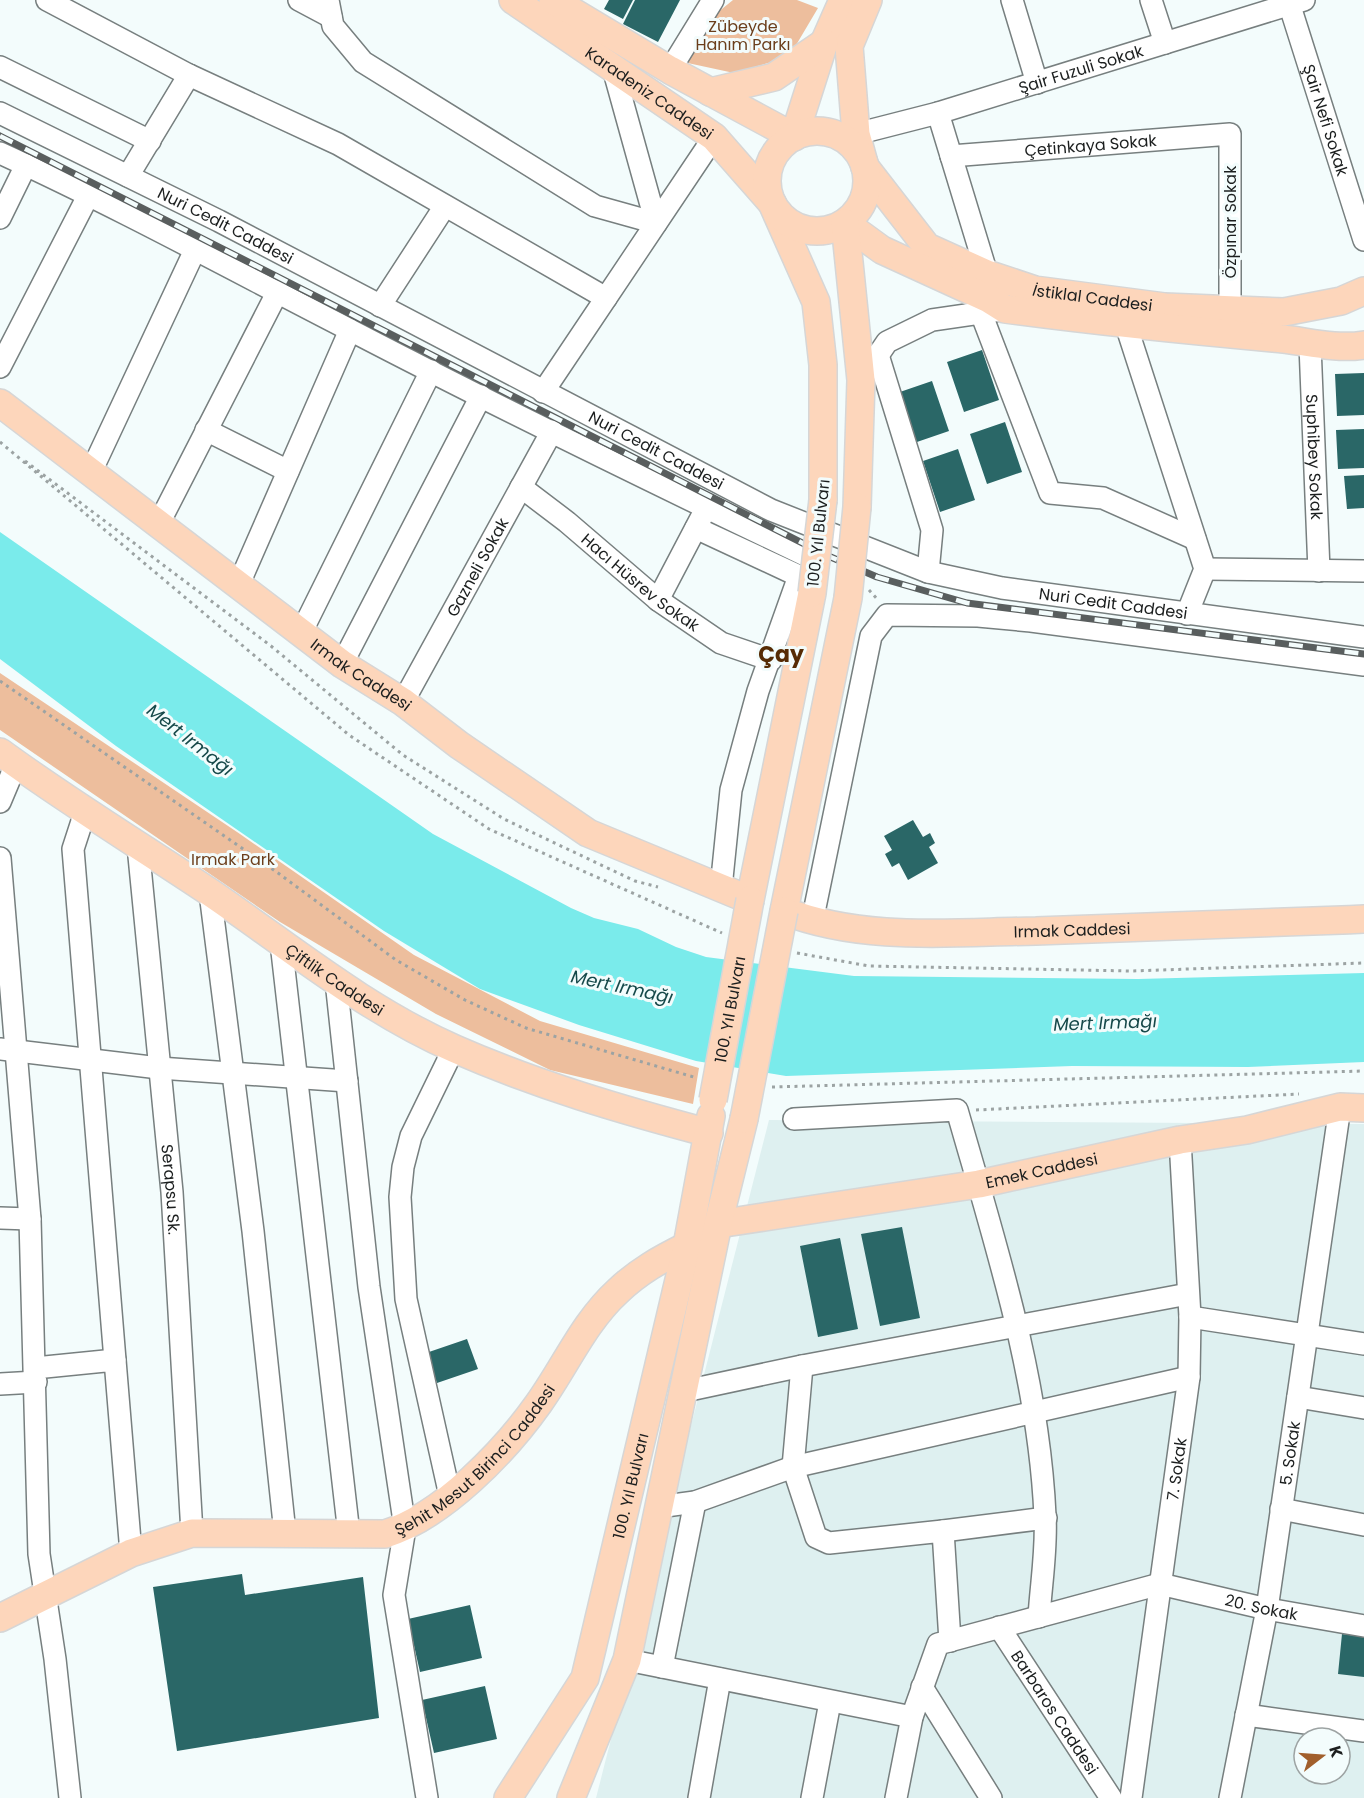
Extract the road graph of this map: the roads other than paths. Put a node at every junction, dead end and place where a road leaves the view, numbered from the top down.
1 (47, 0) edge
2 (299, 0) edge
3 (513, 0) edge
4 (553, 0) edge
5 (713, 0) edge
6 (843, 0) edge
7 (868, 0) edge
8 (1012, 0) edge
9 (1151, 0) edge
10 (1294, 2) edge
11 (329, 8) edge
12 (824, 43) junction
13 (1165, 43) junction
14 (0, 67) edge
15 (613, 68) junction
16 (670, 70) junction
17 (189, 75) junction
18 (1037, 83) junction
19 (710, 92) junction
20 (0, 113) edge
21 (938, 113) junction
22 (856, 134) junction
23 (1230, 134) joint
24 (794, 136) junction
25 (714, 137) junction
26 (150, 141) junction
27 (0, 153) edge
28 (951, 156) junction
29 (26, 165) junction
30 (865, 167) junction
31 (128, 176) junction
32 (88, 196) junction
33 (772, 202) junction
34 (445, 206) junction
35 (0, 218) edge
36 (656, 223) junction
37 (845, 223) junction
38 (1364, 240) edge
39 (195, 250) junction
40 (987, 274) junction
41 (278, 291) junction
42 (1364, 291) edge
43 (606, 298) junction
44 (380, 306) junction
45 (1230, 310) junction
46 (993, 311) junction
47 (1126, 325) junction
48 (350, 330) junction
49 (1310, 345) junction
50 (1363, 345) edge
51 (878, 355) junction
52 (0, 367) edge
53 (431, 371) junction
54 (861, 380) junction
55 (543, 392) junction
56 (481, 396) junction
57 (0, 403) edge
58 (206, 430) junction
59 (552, 431) junction
60 (288, 471) junction
61 (90, 474) junction
62 (521, 487) junction
63 (701, 518) junction
64 (158, 525) junction
65 (1196, 539) junction
66 (807, 556) dead end
67 (1205, 570) junction
68 (1319, 571) junction
69 (1364, 571) edge
70 (928, 572) junction
71 (238, 586) junction
72 (658, 600) junction
73 (1187, 614) junction
74 (301, 633) junction
75 (1364, 637) edge
76 (771, 660) junction
77 (342, 664) junction
78 (1364, 665) edge
79 (403, 702) junction
80 (8, 758) edge
81 (0, 802) edge
82 (85, 812) junction
83 (138, 846) junction
84 (0, 858) edge
85 (721, 888) junction
86 (210, 893) junction
87 (750, 900) junction
88 (784, 911) junction
89 (1364, 919) edge
90 (812, 922) junction
91 (281, 942) junction
92 (336, 981) junction
93 (454, 1048) junction
94 (8, 1050) edge
95 (90, 1061) junction
96 (159, 1068) junction
97 (233, 1074) junction
98 (296, 1076) junction
99 (346, 1081) junction
100 (1352, 1108) edge
101 (794, 1119) dead end
102 (709, 1133) junction
103 (1180, 1140) junction
104 (978, 1184) junction
105 (0, 1218) edge
106 (30, 1220) junction
107 (718, 1224) junction
108 (687, 1246) junction
109 (1188, 1294) junction
110 (1190, 1317) junction
111 (1016, 1327) junction
112 (1306, 1335) junction
113 (1364, 1344) edge
114 (115, 1360) junction
115 (802, 1366) junction
116 (35, 1375) junction
117 (1189, 1377) junction
118 (0, 1384) edge
119 (685, 1391) junction
120 (1298, 1397) junction
121 (1364, 1408) edge
122 (1036, 1410) junction
123 (793, 1467) junction
124 (450, 1496) junction
125 (695, 1502) junction
126 (658, 1507) junction
127 (1281, 1509) junction
128 (1046, 1518) junction
129 (1364, 1525) edge
130 (405, 1528) junction
131 (943, 1531) junction
132 (192, 1533) junction
133 (285, 1533) junction
134 (349, 1534) junction
135 (131, 1553) junction
136 (1160, 1584) junction
137 (45, 1596) junction
138 (1267, 1609) junction
139 (1039, 1617) junction
140 (0, 1618) edge
141 (1364, 1626) edge
142 (999, 1627) junction
143 (950, 1641) junction
144 (627, 1660) junction
145 (662, 1667) junction
146 (720, 1680) junction
147 (922, 1687) junction
148 (830, 1702) junction
149 (1246, 1715) junction
150 (912, 1717) junction
151 (1364, 1731) edge
152 (70, 1798) edge
153 (427, 1798) edge
154 (508, 1798) edge
155 (571, 1798) edge
156 (699, 1798) edge
157 (812, 1798) edge
158 (896, 1798) edge
159 (991, 1798) edge
160 (1111, 1798) edge
161 (1131, 1798) edge
162 (1230, 1798) edge

1 - 17 street
2 - 11 street
3 - 15 main road, Karadeniz Caddesi
4 - 16 main road, Karadeniz Caddesi
5 - 16 street
6 - 12 main road
7 - 22 main road
8 - 18 street
9 - 13 street
10 - 13 street, Şair Fuzuli Sokak
10 - 38 street, Şair Nefi Sokak
11 - 36 street
12 - 19 main road
12 - 24 main road
13 - 18 street, Şair Fuzuli Sokak
14 - 26 street
15 - 25 main road, Karadeniz Caddesi
15 - 36 street
16 - 19 main road, Karadeniz Caddesi
17 - 26 street
17 - 34 street
18 - 21 street, Şair Fuzuli Sokak
19 - 24 main road, Karadeniz Caddesi
20 - 31 street, Nuri Cedit Caddesi
21 - 22 street, Şair Fuzuli Sokak
21 - 28 street
22 - 30 main road
23 - 28 street, Çetinkaya Sokak
23 - 45 street, Özpınar Sokak
24 - 30 main road
24 - 33 main road
25 - 33 main road, Karadeniz Caddesi
25 - 36 street
26 - 31 street
27 - 29 street, Nuri Cedit Caddesi
28 - 40 street
29 - 32 street, Nuri Cedit Caddesi
29 - 35 street
30 - 37 main road
30 - 40 main road, İstiklal Caddesi
31 - 44 street, Nuri Cedit Caddesi
32 - 39 street, Nuri Cedit Caddesi
32 - 52 street
33 - 37 main road
33 - 87 main road, 100. Yıl Bulvarı, bridge
34 - 43 street
34 - 44 street
36 - 43 street
37 - 46 main road, İstiklal Caddesi
37 - 54 main road, 100. Yıl Bulvarı
39 - 41 street, Nuri Cedit Caddesi
39 - 61 street
40 - 45 main road, İstiklal Caddesi
41 - 48 street, Nuri Cedit Caddesi
41 - 58 street
42 - 45 main road, İstiklal Caddesi
43 - 55 street
44 - 55 street, Nuri Cedit Caddesi
46 - 47 main road, İstiklal Caddesi
46 - 51 street
46 - 65 street
47 - 49 main road, İstiklal Caddesi
47 - 65 street
48 - 53 street, Nuri Cedit Caddesi
48 - 60 street
49 - 50 main road, İstiklal Caddesi
49 - 68 street, Suphibey Sokak
51 - 54 street
51 - 70 street
53 - 56 street, Nuri Cedit Caddesi
53 - 74 street
54 - 88 main road, 100. Yıl Bulvarı, bridge
55 - 70 street, Nuri Cedit Caddesi
56 - 59 street, Nuri Cedit Caddesi
56 - 77 street
57 - 61 main road, Irmak Caddesi
58 - 60 street
58 - 64 street
59 - 62 street, Gazneli Sokak
59 - 63 street, Nuri Cedit Caddesi
60 - 71 street
61 - 64 main road, Irmak Caddesi
62 - 72 street, Hacı Hüsrev Sokak
62 - 79 street, Gazneli Sokak
63 - 66 street, Nuri Cedit Caddesi
63 - 72 street
63 - 76 street
64 - 71 main road, Irmak Caddesi
65 - 67 street
67 - 68 street
67 - 73 street
68 - 69 street
70 - 73 street, Nuri Cedit Caddesi
71 - 74 main road, Irmak Caddesi
72 - 76 street, Hacı Hüsrev Sokak
73 - 75 street, Nuri Cedit Caddesi
74 - 77 main road, Irmak Caddesi
76 - 85 street
77 - 79 main road, Irmak Caddesi
78 - 90 street, Nuri Cedit Caddesi
79 - 85 main road, Irmak Caddesi
80 - 81 street
80 - 82 main road, Çiftlik Caddesi
82 - 83 main road, Çiftlik Caddesi
82 - 95 street
83 - 86 main road, Çiftlik Caddesi
83 - 96 street, Serapsu Sk.
84 - 94 street
85 - 87 main road, Irmak Caddesi
86 - 91 main road, Çiftlik Caddesi
86 - 97 street
87 - 102 main road, 100. Yıl Bulvarı, bridge
88 - 90 main road, Irmak Caddesi
88 - 107 main road, 100. Yıl Bulvarı, bridge
89 - 90 main road, Irmak Caddesi
91 - 92 main road, Çiftlik Caddesi
91 - 98 street
92 - 93 main road, Çiftlik Caddesi
92 - 99 street
93 - 102 main road, Çiftlik Caddesi
93 - 124 street
94 - 95 street
94 - 106 street
95 - 96 street
95 - 114 street
96 - 97 street
96 - 132 street, Serapsu Sk.
97 - 98 street
97 - 133 street
98 - 99 street
98 - 134 street
99 - 130 street
100 - 103 main road, Emek Caddesi
100 - 112 street, 5. Sokak
101 - 104 street
102 - 108 main road, 100. Yıl Bulvarı
103 - 104 main road, Emek Caddesi
103 - 109 street, 7. Sokak
104 - 107 main road, Emek Caddesi
104 - 111 street
105 - 106 street
106 - 116 street
107 - 119 main road, 100. Yıl Bulvarı
108 - 124 main road, Şehit Mesut Birinci Caddesi
108 - 154 main road, 100. Yıl Bulvarı
109 - 110 street, 7. Sokak
109 - 111 street
110 - 112 street
110 - 117 street, 7. Sokak
111 - 115 street
111 - 122 street
112 - 113 street
112 - 120 street, 5. Sokak
114 - 116 street
114 - 135 street
115 - 119 street
115 - 123 street
116 - 118 street
116 - 137 street
117 - 122 street
117 - 136 street, 7. Sokak
119 - 126 main road, 100. Yıl Bulvarı
120 - 121 street
120 - 127 street, 5. Sokak
122 - 123 street
122 - 128 street
123 - 125 street
123 - 131 street
124 - 130 main road, Şehit Mesut Birinci Caddesi
125 - 126 street
125 - 145 street
126 - 144 main road, 100. Yıl Bulvarı
127 - 129 street
127 - 138 street, 5. Sokak
128 - 131 street
128 - 139 street
130 - 134 main road, Şehit Mesut Birinci Caddesi
130 - 153 street
131 - 143 street
132 - 133 main road, Şehit Mesut Birinci Caddesi
132 - 135 main road, Şehit Mesut Birinci Caddesi
133 - 134 main road, Şehit Mesut Birinci Caddesi
135 - 137 main road, Şehit Mesut Birinci Caddesi
136 - 138 street, 20. Sokak
136 - 139 street
136 - 161 street, 7. Sokak
137 - 140 main road, Şehit Mesut Birinci Caddesi
137 - 152 street
138 - 141 street, 20. Sokak
138 - 149 street, 5. Sokak
139 - 142 street
142 - 143 street
142 - 160 street, Barbaros Caddesi
143 - 147 street
144 - 145 street
144 - 155 main road, 100. Yıl Bulvarı
145 - 146 street
146 - 148 street
146 - 156 street
147 - 150 street
147 - 159 street
148 - 150 street
148 - 157 street
149 - 151 street
149 - 162 street, 5. Sokak
150 - 158 street

